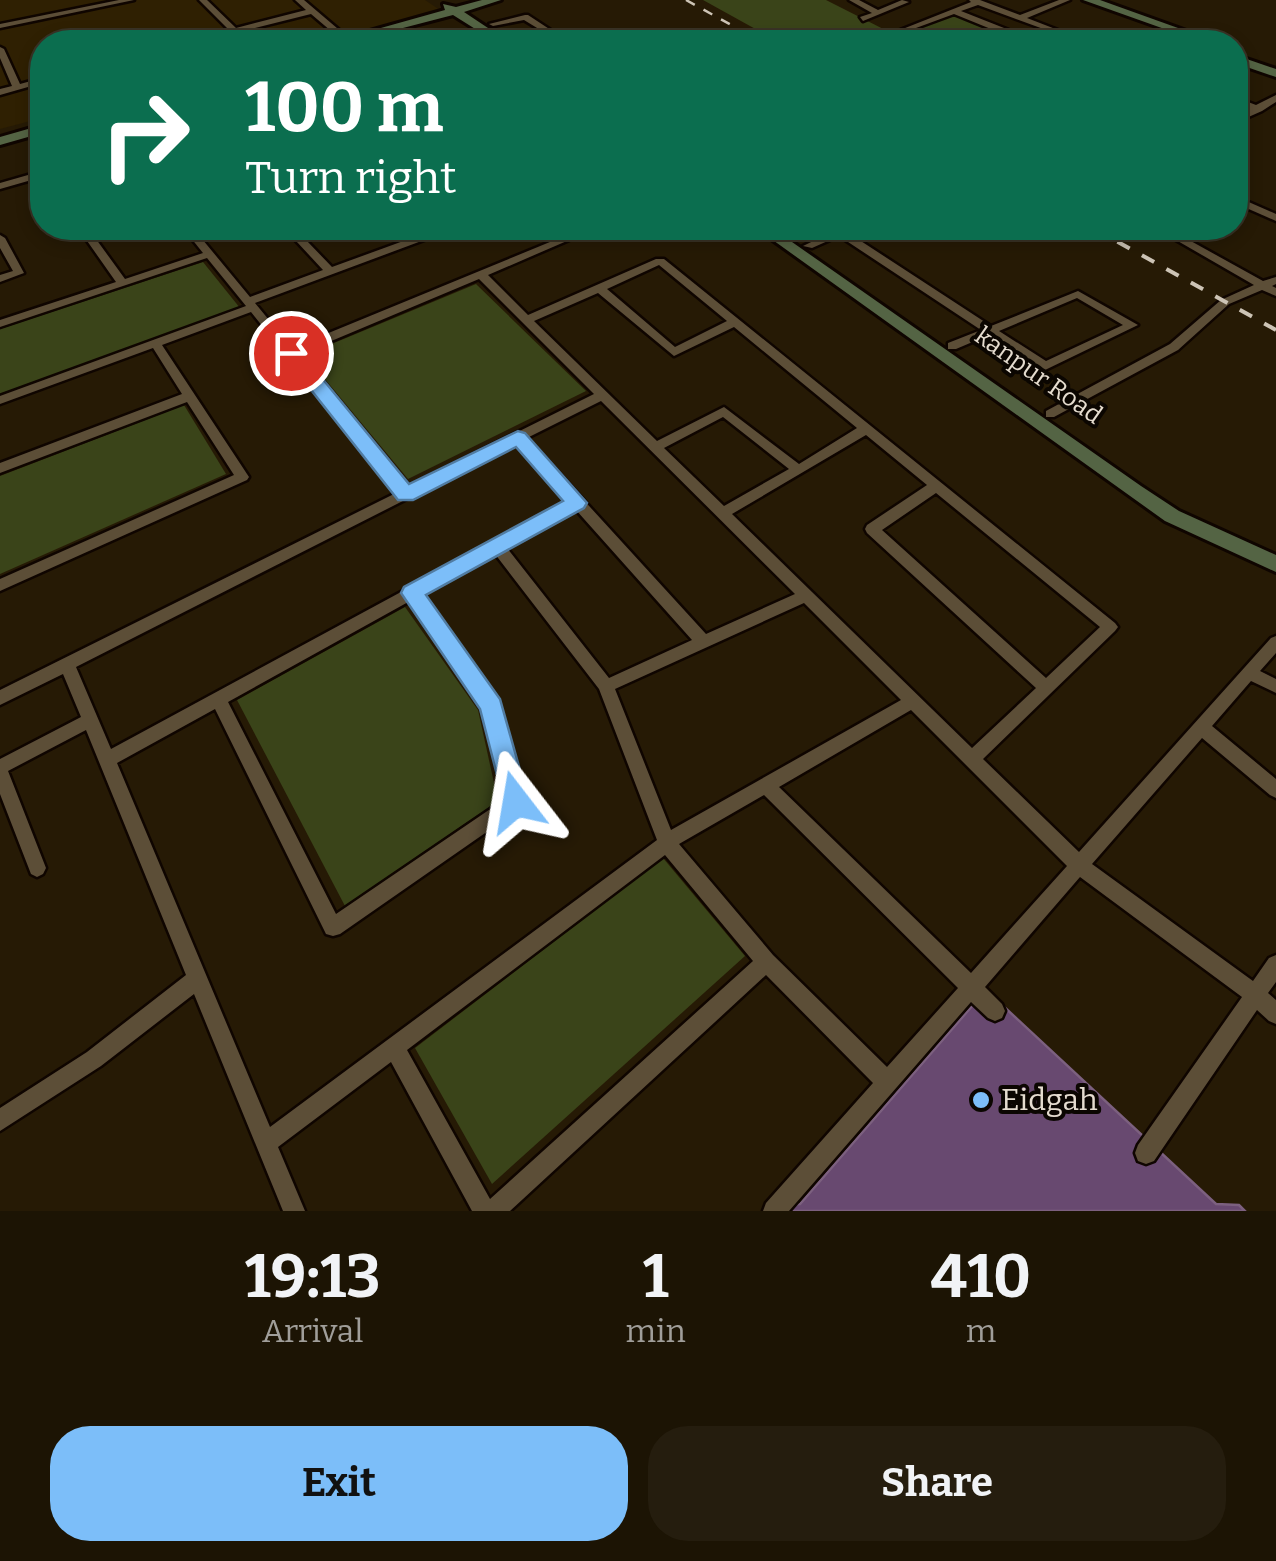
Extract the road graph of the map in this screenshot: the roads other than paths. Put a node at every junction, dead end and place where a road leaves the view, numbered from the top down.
1 (130, 0) edge
2 (203, 0) edge
3 (298, 0) edge
4 (439, 0) edge
5 (495, 0) edge
6 (513, 0) edge
7 (853, 0) edge
8 (1067, 0) edge
9 (902, 1) edge
10 (976, 1) edge
11 (1097, 1) edge
12 (92, 4) edge
13 (463, 9) edge
14 (312, 11) junction
15 (954, 11) junction
16 (878, 13) junction
17 (939, 16) junction
18 (1020, 18) junction
19 (863, 19) dead end
20 (493, 24) junction
21 (0, 26) edge
22 (1040, 26) junction
23 (910, 28) junction
24 (232, 30) edge
25 (241, 30) edge
26 (333, 30) edge
27 (404, 30) edge
28 (488, 30) edge
29 (501, 30) edge
30 (546, 30) edge
31 (905, 30) edge
32 (914, 30) edge
33 (1001, 30) edge
34 (1030, 30) edge
35 (1051, 30) edge
36 (1153, 30) edge
37 (1178, 30) edge
38 (0, 49) edge
39 (1248, 55) edge
40 (1248, 64) edge
41 (1276, 65) edge
42 (1276, 74) edge
43 (30, 84) edge
44 (17, 88) junction
45 (0, 92) edge
46 (1276, 98) edge
47 (1248, 104) edge
48 (1260, 108) junction
49 (1276, 113) edge
50 (1248, 114) edge
51 (30, 129) edge
52 (0, 137) edge
53 (30, 177) edge
54 (0, 186) edge
55 (1248, 205) edge
56 (1252, 207) junction
57 (1248, 209) edge
58 (1276, 218) edge
59 (0, 238) edge
60 (92, 240) edge
61 (198, 240) edge
62 (300, 240) edge
63 (415, 240) edge
64 (563, 240) edge
65 (781, 240) edge
66 (799, 240) edge
67 (822, 240) edge
68 (852, 240) edge
69 (1181, 240) edge
70 (808, 246) junction
71 (210, 254) junction
72 (331, 272) junction
73 (480, 274) junction
74 (0, 279) edge
75 (122, 283) junction
76 (1272, 287) edge
77 (599, 288) junction
78 (251, 304) junction
79 (526, 320) junction
80 (735, 322) junction
81 (0, 324) edge
82 (993, 330) junction
83 (924, 333) junction
84 (155, 343) junction
85 (952, 346) junction
86 (291, 353) junction
87 (602, 395) junction
88 (190, 396) junction
89 (0, 400) edge
90 (1050, 414) junction
91 (866, 430) junction
92 (518, 437) junction
93 (655, 447) junction
94 (0, 468) edge
95 (798, 470) junction
96 (936, 486) junction
97 (406, 495) junction
98 (577, 503) junction
99 (722, 513) junction
100 (497, 546) junction
101 (1276, 548) edge
102 (1276, 564) edge
103 (0, 585) edge
104 (412, 593) junction
105 (806, 596) junction
106 (703, 642) junction
107 (1276, 642) edge
108 (68, 664) junction
109 (1250, 673) junction
110 (606, 686) junction
111 (1276, 686) edge
112 (1047, 688) junction
113 (0, 698) edge
114 (218, 700) junction
115 (914, 702) junction
116 (91, 720) junction
117 (1203, 729) junction
118 (107, 760) junction
119 (972, 760) junction
120 (0, 769) edge
121 (766, 785) junction
122 (1276, 790) edge
123 (667, 844) junction
124 (1081, 866) junction
125 (38, 868) dead end
126 (766, 962) junction
127 (1276, 965) edge
128 (198, 978) junction
129 (972, 990) junction
130 (1256, 994) junction
131 (1276, 1014) edge
132 (1015, 1030) edge
133 (394, 1047) junction
134 (888, 1083) junction
135 (0, 1120) edge
136 (266, 1142) junction
137 (1145, 1153) edge
138 (294, 1211) edge
139 (484, 1211) edge
140 (493, 1211) edge
141 (774, 1211) edge

1 - 12 street
2 - 24 street
3 - 14 street
4 - 13 street
5 - 13 street
6 - 13 street
7 - 16 street
8 - 18 street
8 - 36 street
9 - 16 street
9 - 17 street
10 - 15 street
10 - 18 street
11 - 37 street
12 - 21 street
13 - 20 street
13 - 27 street
13 - 28 street
14 - 25 street
14 - 26 street
15 - 17 street
15 - 33 street
16 - 19 street
17 - 23 street
18 - 22 street
20 - 29 street
20 - 30 street
22 - 34 street
22 - 35 street
23 - 31 street
23 - 32 street
38 - 44 street
39 - 41 street
40 - 42 street
43 - 44 street
44 - 45 street
46 - 48 street
47 - 48 street
48 - 49 street
48 - 50 street
51 - 52 street
53 - 54 street
55 - 56 street
56 - 57 street
56 - 58 street
59 - 74 street
60 - 75 street
61 - 71 street
62 - 72 street
63 - 72 street
64 - 73 street
65 - 83 street
66 - 70 street, kanpur Road
67 - 70 street
68 - 82 street
69 - 76 street
70 - 83 street, kanpur Road
71 - 75 street
71 - 78 street
72 - 78 street
73 - 79 street
73 - 86 street
75 - 81 street
76 - 90 street
77 - 79 street
77 - 80 street
77 - 80 street
78 - 84 street
78 - 86 street
79 - 87 street
80 - 91 street
82 - 82 street
82 - 85 street
83 - 85 street, kanpur Road
83 - 102 street
84 - 88 street
84 - 89 street
85 - 90 street, kanpur Road
86 - 97 street
87 - 92 street
87 - 93 street
88 - 94 street
88 - 103 street
90 - 101 street, kanpur Road
91 - 95 street
91 - 96 street
92 - 97 street
92 - 98 street
93 - 95 street
93 - 99 street
95 - 99 street
96 - 112 street
96 - 112 street
97 - 108 street
98 - 100 street
98 - 106 street
99 - 105 street
100 - 104 street
100 - 110 street
104 - 114 street
104 - 114 street
105 - 106 street
105 - 115 street
106 - 110 street
107 - 109 street
108 - 113 street
108 - 116 street
109 - 111 street
109 - 117 street
110 - 123 street
112 - 119 street
114 - 118 street
115 - 119 street
115 - 121 street
116 - 118 street
116 - 120 street
117 - 122 street
117 - 124 street
118 - 128 street
119 - 124 street
120 - 125 street
121 - 123 street
121 - 129 street
123 - 126 street
123 - 133 street
124 - 129 street
124 - 130 street
126 - 134 street
126 - 140 street
127 - 130 street
128 - 135 street
128 - 136 street
129 - 132 street
129 - 134 street
130 - 131 street
130 - 137 street
133 - 136 street
133 - 139 street
134 - 141 street
136 - 138 street

